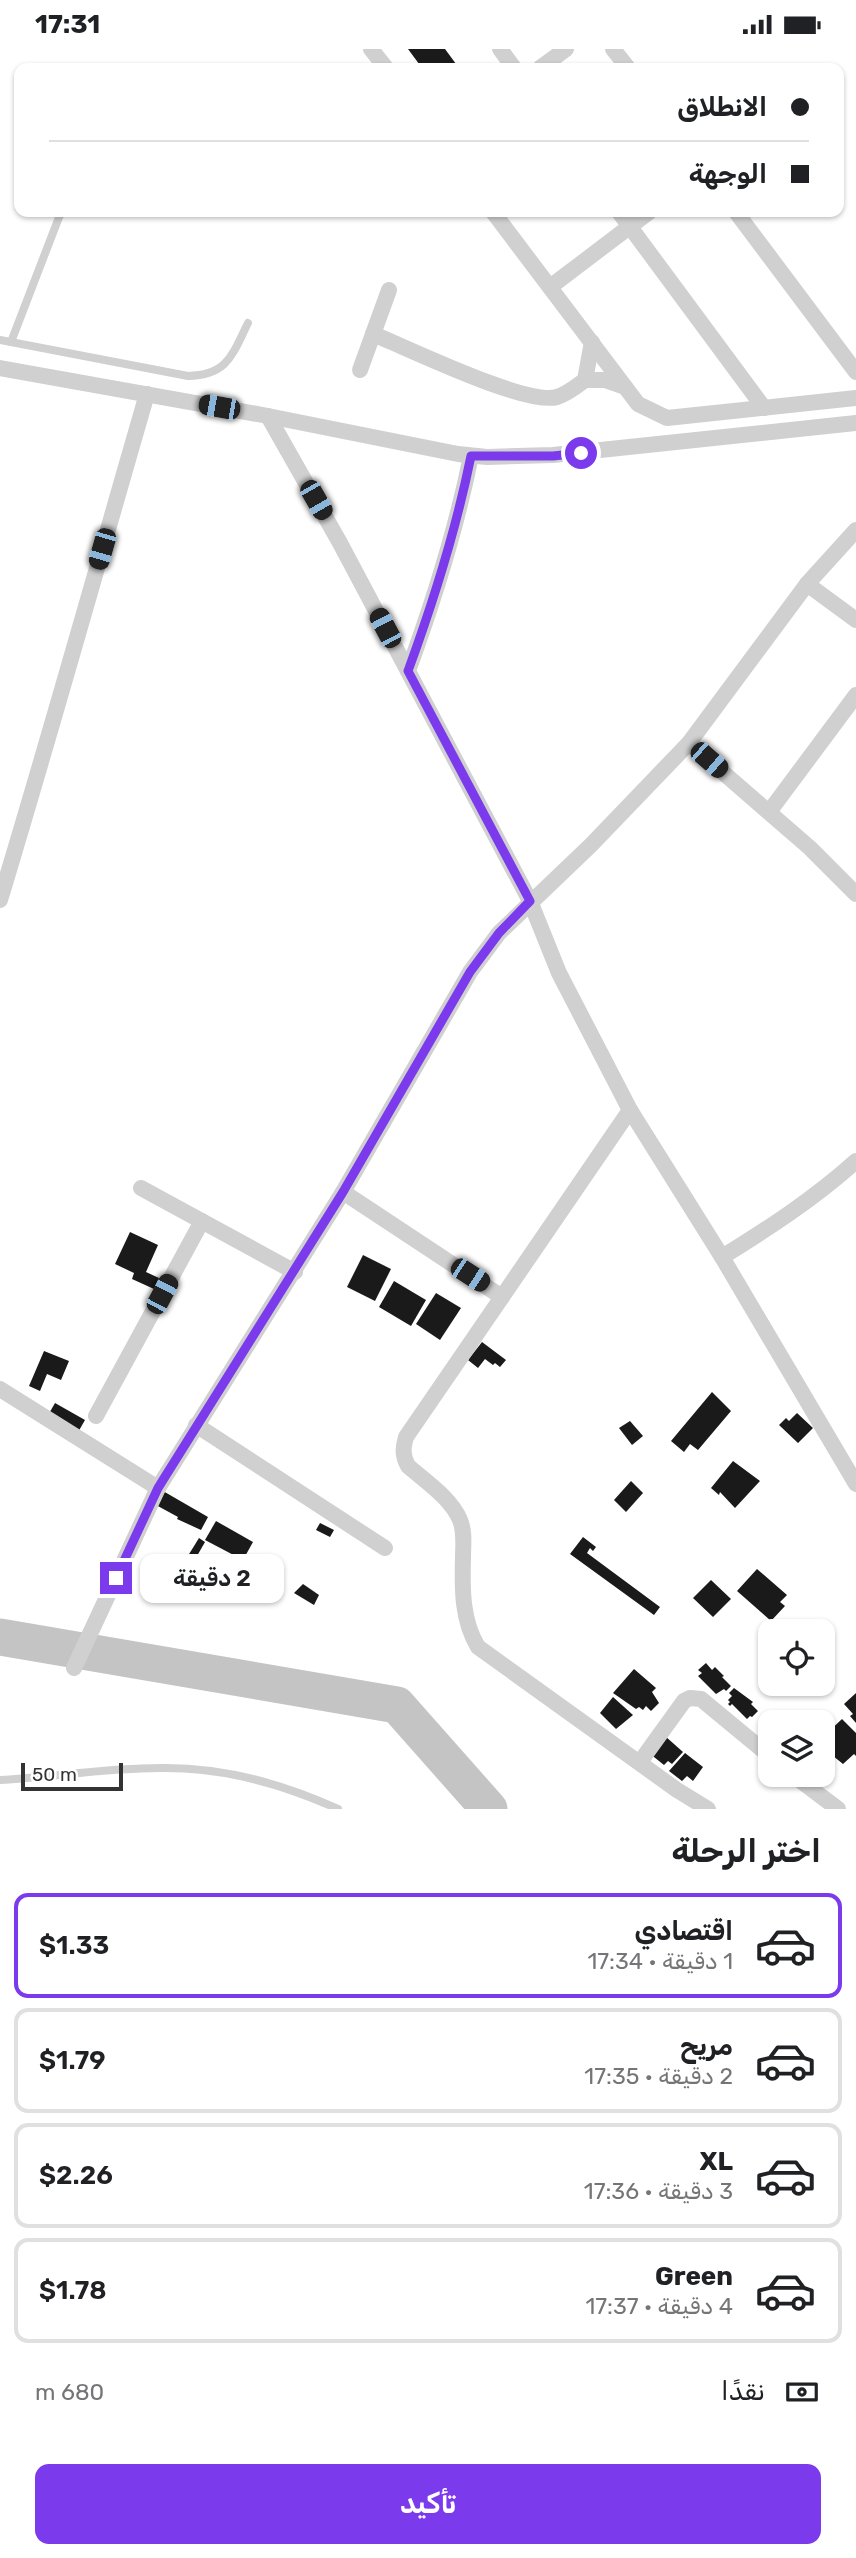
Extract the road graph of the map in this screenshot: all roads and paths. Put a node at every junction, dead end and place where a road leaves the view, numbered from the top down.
1 (371, 49) edge
2 (566, 49) edge
3 (613, 49) edge
4 (382, 63) edge
5 (547, 63) edge
6 (624, 63) edge
7 (59, 217) edge
8 (497, 217) edge
9 (623, 217) edge
10 (642, 217) edge
11 (740, 217) edge
12 (630, 226) junction
13 (550, 286) junction
14 (389, 290) dead end
15 (247, 323) dead end
16 (373, 334) junction
17 (0, 340) edge
18 (11, 342) junction
19 (592, 342) junction
20 (0, 367) edge
21 (360, 370) dead end
22 (856, 372) edge
23 (585, 380) junction
24 (625, 387) junction
25 (147, 394) junction
26 (856, 398) edge
27 (764, 408) junction
28 (268, 416) junction
29 (856, 423) edge
30 (471, 456) junction
31 (856, 530) edge
32 (807, 584) junction
33 (856, 620) edge
34 (408, 671) junction
35 (856, 695) edge
36 (689, 743) junction
37 (769, 813) junction
38 (856, 894) edge
39 (0, 900) edge
40 (530, 901) junction
41 (630, 1110) junction
42 (856, 1161) edge
43 (141, 1188) dead end
44 (343, 1192) junction
45 (202, 1221) junction
46 (722, 1257) junction
47 (295, 1272) junction
48 (502, 1297) junction
49 (0, 1389) edge
50 (96, 1416) dead end
51 (196, 1425) junction
52 (856, 1484) edge
53 (158, 1488) junction
54 (385, 1548) dead end
55 (74, 1668) dead end
56 (758, 1746) edge
57 (640, 1762) junction
58 (0, 1780) edge
59 (809, 1787) edge
60 (338, 1809) edge
61 (708, 1809) edge
62 (838, 1809) edge

1 - 4 street
2 - 5 street
3 - 6 street
7 - 18 lane
8 - 13 street
9 - 12 street
10 - 12 street
11 - 22 street
12 - 13 street
12 - 27 street
13 - 19 street
14 - 16 street
15 - 18 lane
16 - 21 street
16 - 23 street
17 - 18 lane
19 - 23 street
19 - 24 street
20 - 25 street
23 - 24 street
24 - 27 street
25 - 28 street
25 - 39 street
26 - 27 street
28 - 30 street
28 - 34 street
29 - 30 street
30 - 34 street
31 - 32 street
32 - 33 street
32 - 36 street
34 - 40 street
35 - 37 street
36 - 37 street
36 - 40 street
37 - 38 street
40 - 41 street
40 - 44 street
41 - 46 street
41 - 48 street
42 - 46 street
43 - 45 street
44 - 47 street
44 - 48 street
45 - 47 street
45 - 50 street
46 - 52 street
47 - 51 street
48 - 57 street
49 - 53 street
51 - 53 street
51 - 54 street
53 - 55 street
56 - 57 street
57 - 61 street
58 - 60 lane
59 - 62 street

